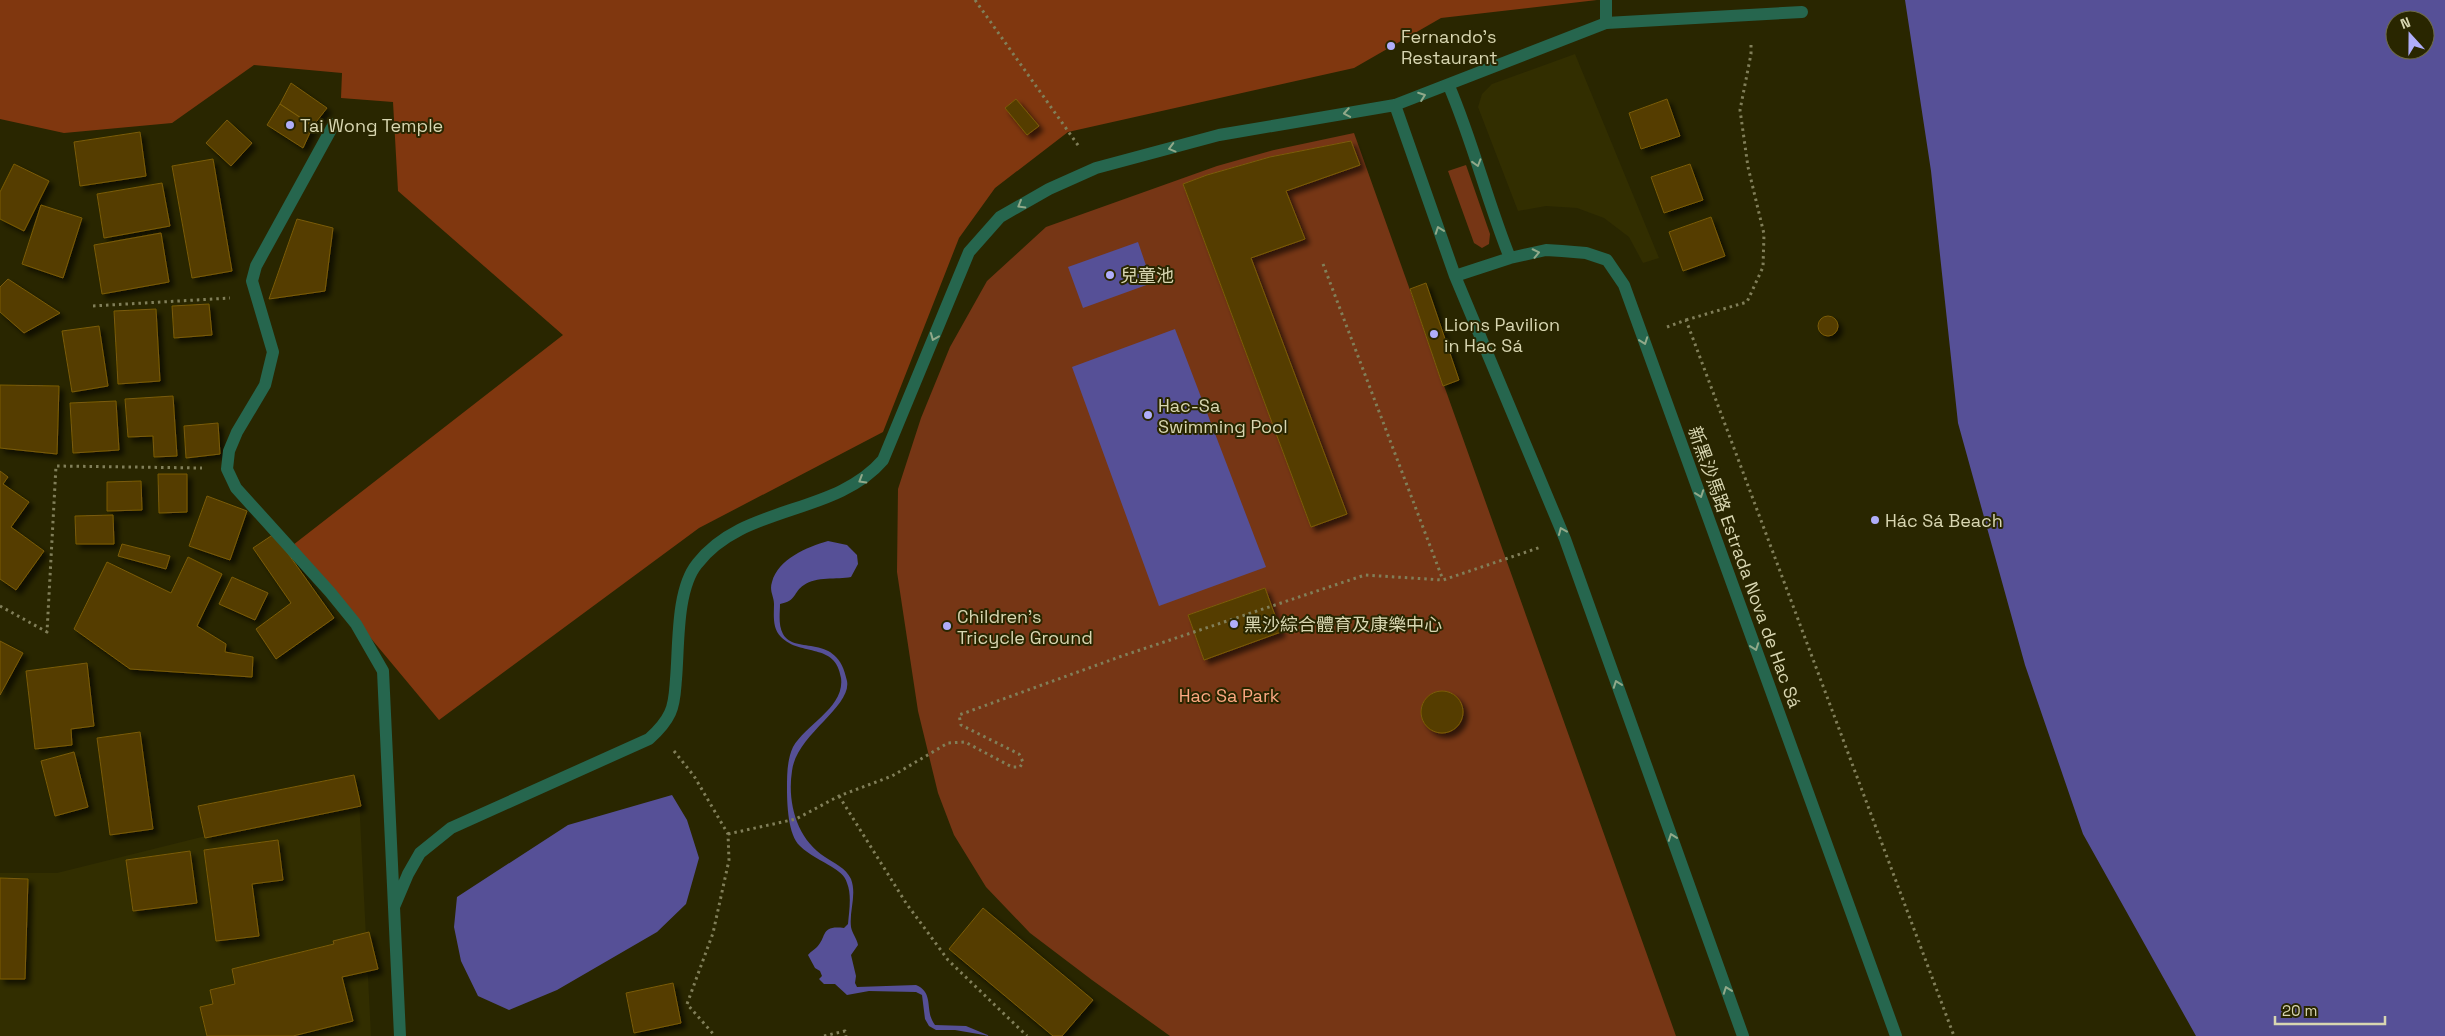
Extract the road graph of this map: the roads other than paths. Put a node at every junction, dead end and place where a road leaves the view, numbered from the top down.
1 (1606, 0) edge
2 (1802, 12) dead end
3 (1606, 23) junction
4 (1449, 86) junction
5 (1395, 105) junction
6 (334, 124) dead end
7 (1510, 258) junction
8 (1455, 276) junction
9 (394, 907) junction
10 (400, 1036) edge
11 (1743, 1036) edge
12 (1896, 1036) edge

1 - 3 street
2 - 3 street
3 - 4 street
5 -> 4 street
4 -> 7 street
8 -> 5 street
5 -> 9 street
6 - 9 street
7 - 8 street, 新黑沙馬路 Estrada Nova de Hac Sá
7 -> 12 street, 新黑沙馬路 Estrada Nova de Hac Sá
11 -> 8 street
9 - 10 street

